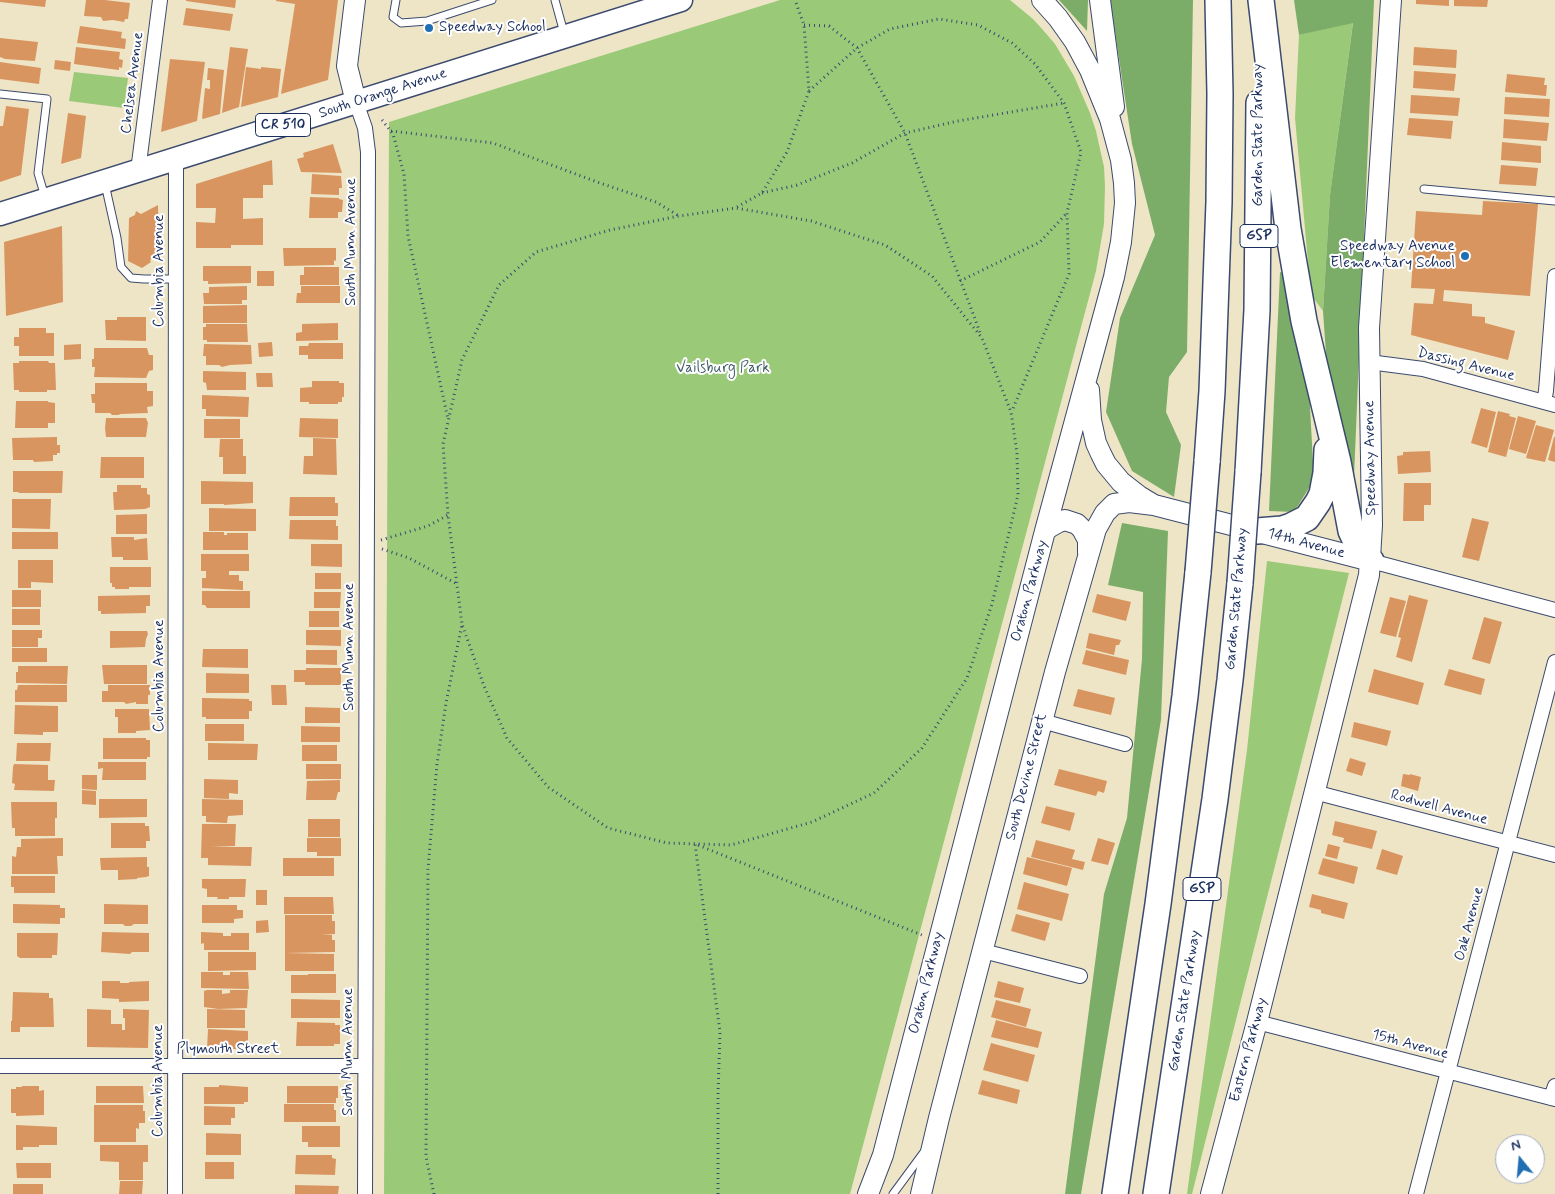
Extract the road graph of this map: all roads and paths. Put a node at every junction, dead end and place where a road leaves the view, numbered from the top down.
1 (160, 0) edge
2 (355, 0) edge
3 (396, 0) edge
4 (492, 0) edge
5 (556, 0) edge
6 (681, 0) edge
7 (795, 0) edge
8 (1042, 0) edge
9 (1100, 0) edge
10 (1218, 0) edge
11 (1257, 0) edge
12 (1261, 0) edge
13 (1391, 0) edge
14 (804, 25) junction
15 (565, 36) junction
16 (858, 48) junction
17 (809, 91) junction
18 (0, 94) edge
19 (356, 102) junction
20 (1064, 103) junction
21 (382, 120) dead end
22 (391, 131) junction
23 (905, 133) junction
24 (176, 159) junction
25 (1121, 160) junction
26 (138, 171) junction
27 (105, 181) junction
28 (1424, 189) dead end
29 (762, 193) junction
30 (46, 200) junction
31 (1555, 201) edge
32 (736, 208) junction
33 (1067, 213) junction
34 (0, 214) edge
35 (679, 216) junction
36 (1555, 276) edge
37 (176, 279) junction
38 (960, 281) junction
39 (982, 338) junction
40 (1369, 362) junction
41 (1089, 371) junction
42 (1549, 403) edge
43 (1325, 411) junction
44 (1011, 412) junction
45 (448, 420) junction
46 (1154, 505) junction
47 (448, 516) junction
48 (1045, 531) junction
49 (1257, 531) junction
50 (367, 544) junction
51 (1088, 555) junction
52 (1370, 561) junction
53 (457, 584) junction
54 (1555, 610) edge
55 (462, 624) junction
56 (1555, 662) edge
57 (1042, 721) junction
58 (1125, 744) dead end
59 (1314, 792) junction
60 (1508, 843) junction
61 (695, 844) junction
62 (1555, 855) edge
63 (1285, 906) joint
64 (938, 942) junction
65 (983, 951) junction
66 (1080, 976) dead end
67 (1257, 1022) junction
68 (1140, 1024) junction
69 (0, 1066) edge
70 (176, 1066) junction
71 (366, 1066) junction
72 (1448, 1071) junction
73 (1554, 1094) edge
74 (934, 1138) junction
75 (175, 1194) edge
76 (365, 1194) edge
77 (434, 1194) edge
78 (718, 1194) edge
79 (868, 1194) edge
80 (893, 1194) edge
81 (921, 1194) edge
82 (1099, 1194) edge
83 (1115, 1194) edge
84 (1156, 1194) edge
85 (1211, 1194) edge
86 (1416, 1194) edge

1 - 26 street, Chelsea Avenue
2 - 19 main road
3 - 4 lane
5 - 15 lane
6 - 15 main road, South Orange Avenue / CR 510
7 - 14 path
8 - 25 main road, Oraton Parkway
9 - 25 main road
10 - 68 highway, GSP, bridge
11 - 84 highway, Garden State Parkway / GSP, bridge
12 - 43 highway
13 - 40 main road, Speedway Avenue
14 - 16 path
14 - 17 path
15 - 19 main road, South Orange Avenue / CR 510
16 - 17 path
16 - 20 path
16 - 23 path
17 - 29 path
18 - 30 lane
19 - 24 main road, South Orange Avenue / CR 510
19 - 50 street, South Munn Avenue
20 - 23 path
20 - 33 path
21 - 22 path
22 - 35 path
22 - 45 path
23 - 29 path
23 - 38 path
24 - 26 main road, South Orange Avenue / CR 510
24 - 37 street, Columbia Avenue
25 - 41 main road, Oraton Parkway
26 - 27 main road, South Orange Avenue / CR 510
27 - 30 main road, South Orange Avenue / CR 510
27 - 37 lane
28 - 31 lane
29 - 32 path
30 - 34 main road, South Orange Avenue / CR 510
32 - 35 path
32 - 39 path
33 - 38 path
33 - 44 path
35 - 45 path
36 - 42 street
37 - 70 street, Columbia Avenue
38 - 39 path
39 - 44 path
40 - 42 street, Dassing Avenue
40 - 52 main road, Speedway Avenue
41 - 46 main road, 14th Avenue
41 - 48 main road, Oraton Parkway
43 - 49 highway
43 - 52 highway
44 - 61 path
45 - 47 path
46 - 49 main road, 14th Avenue
46 - 51 main road, South Devine Street
47 - 50 path
47 - 53 path
48 - 51 main road
48 - 64 main road, Oraton Parkway
49 - 52 main road, 14th Avenue
50 - 53 path
50 - 71 street, South Munn Avenue
51 - 57 main road, South Devine Street
52 - 54 street, 14th Avenue
52 - 59 main road, Speedway Avenue
53 - 55 path
55 - 61 path
55 - 77 path
56 - 60 street, Oak Avenue
57 - 58 street
57 - 65 main road, South Devine Street
59 - 60 street, Rodwell Avenue
59 - 63 main road, Speedway Avenue
60 - 62 street, Rodwell Avenue
60 - 72 street, Oak Avenue
61 - 64 path
61 - 78 path
63 - 67 main road, Eastern Parkway
64 - 79 main road, Oraton Parkway
65 - 66 street
65 - 74 main road, South Devine Street
67 - 72 street, 15th Avenue
67 - 85 main road, Eastern Parkway
68 - 82 highway
68 - 83 highway, GSP
69 - 70 street, Plymouth Street
70 - 71 street, Plymouth Street
70 - 75 street, Columbia Avenue
71 - 76 street, South Munn Avenue
72 - 73 street, 15th Avenue
72 - 86 street, Oak Avenue
74 - 80 lane
74 - 81 main road, South Devine Street

